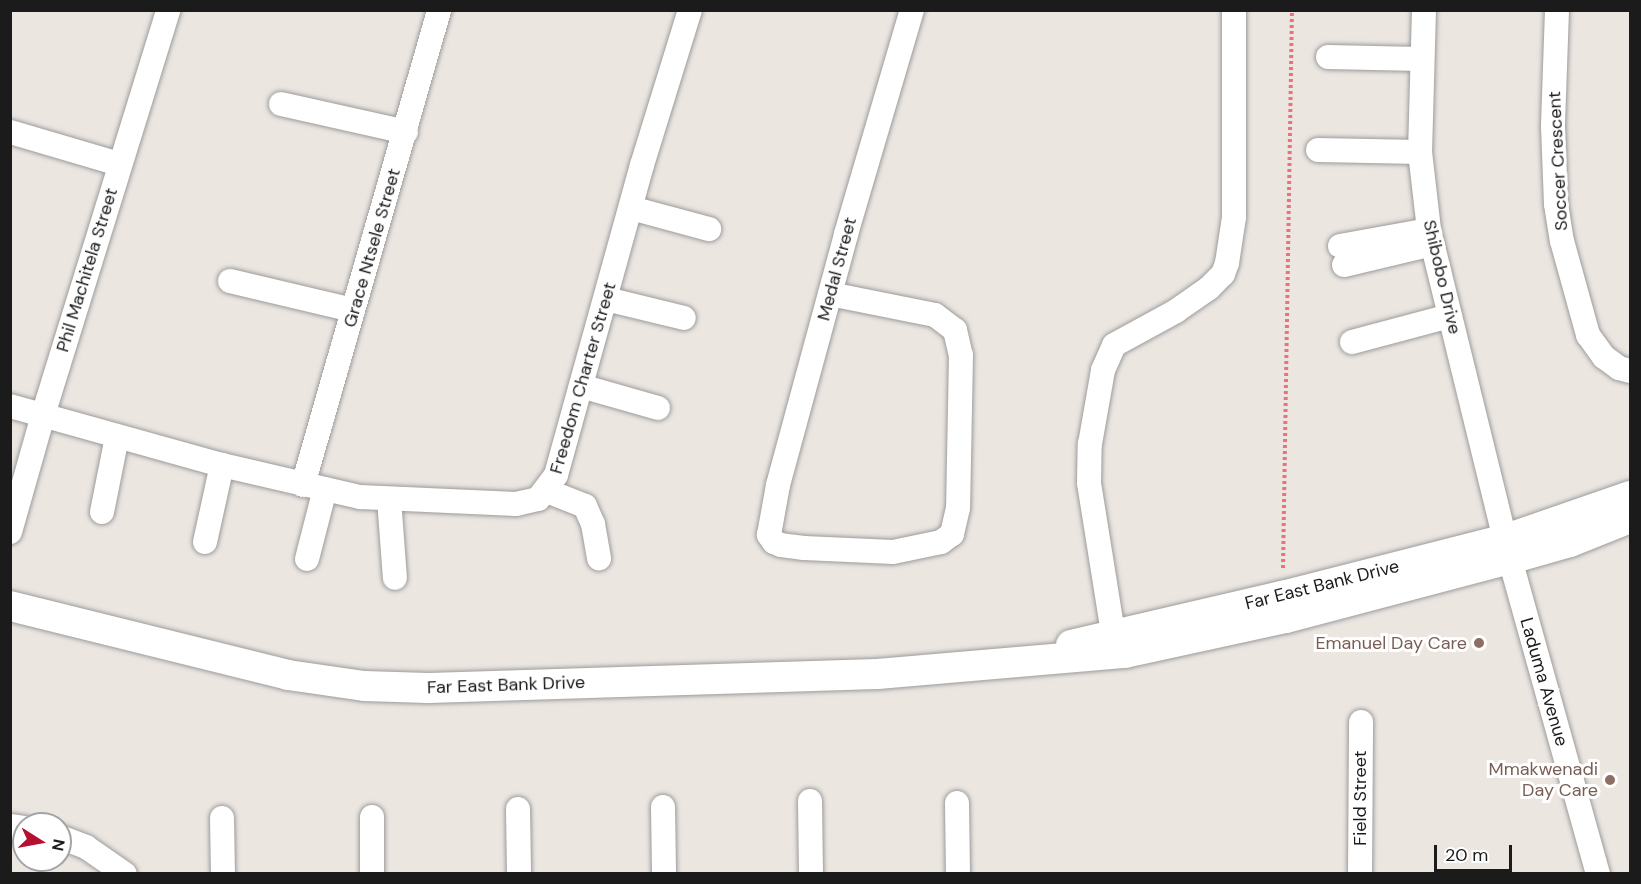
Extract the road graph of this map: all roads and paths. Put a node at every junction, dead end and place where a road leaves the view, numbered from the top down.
1 (168, 10) edge
2 (440, 10) edge
3 (690, 10) edge
4 (912, 10) edge
5 (1234, 10) edge
6 (1292, 10) edge
7 (1424, 10) edge
8 (1557, 10) edge
9 (1329, 63) dead end
10 (1421, 65) junction
11 (281, 104) dead end
12 (10, 132) edge
13 (406, 132) junction
14 (1318, 150) dead end
15 (1420, 152) junction
16 (119, 164) junction
17 (631, 208) junction
18 (709, 229) dead end
19 (1431, 237) junction
20 (1342, 255) dead end
21 (230, 280) dead end
22 (830, 294) junction
23 (606, 299) junction
24 (353, 310) junction
25 (1450, 316) junction
26 (684, 318) dead end
27 (1352, 342) dead end
28 (1624, 369) edge
29 (581, 386) junction
30 (10, 406) edge
31 (658, 408) dead end
32 (43, 415) junction
33 (117, 437) junction
34 (222, 465) junction
35 (314, 487) junction
36 (547, 491) junction
37 (1630, 496) edge
38 (389, 499) junction
39 (102, 512) dead end
40 (1630, 518) edge
41 (10, 532) edge
42 (205, 542) dead end
43 (1508, 549) junction
44 (599, 558) dead end
45 (307, 559) dead end
46 (395, 578) dead end
47 (1282, 596) junction
48 (10, 606) edge
49 (1113, 633) junction
50 (1011, 662) junction
51 (1360, 722) dead end
52 (810, 801) dead end
53 (957, 803) dead end
54 (663, 807) dead end
55 (518, 809) dead end
56 (372, 817) dead end
57 (222, 818) dead end
58 (72, 841) edge
59 (125, 873) edge
60 (223, 873) edge
61 (372, 873) edge
62 (519, 873) edge
63 (664, 873) edge
64 (811, 873) edge
65 (958, 873) edge
66 (1360, 873) edge
67 (1598, 873) edge

1 - 16 street, Phil Machitela Street
2 - 13 street, Grace Ntsele Street
3 - 17 street, Freedom Charter Street
4 - 22 street, Medal Street
5 - 49 street
6 - 47 path
7 - 10 street, Shibobo Drive
8 - 28 street, Soccer Crescent
9 - 10 street
10 - 15 street, Shibobo Drive
11 - 13 street
12 - 16 street
13 - 24 street, Grace Ntsele Street
14 - 15 street
15 - 19 street, Shibobo Drive
16 - 32 street, Phil Machitela Street
17 - 18 street
17 - 23 street, Freedom Charter Street
19 - 20 street
19 - 25 street, Shibobo Drive
21 - 24 street
22 - 22 street, Medal Street
23 - 26 street
23 - 29 street, Freedom Charter Street
24 - 35 street, Grace Ntsele Street
25 - 27 street
25 - 43 street, Shibobo Drive
29 - 31 street
29 - 36 street, Freedom Charter Street
30 - 32 street, Freedom Charter Street
32 - 33 street, Freedom Charter Street
32 - 41 street, Phil Machitela Street
33 - 34 street, Freedom Charter Street
33 - 39 street
34 - 35 street, Freedom Charter Street
34 - 42 street
35 - 38 street, Freedom Charter Street
35 - 45 street, Grace Ntsele Street
36 - 38 street, Freedom Charter Street
36 - 44 street
37 - 43 street, Far East Bank Drive
38 - 46 street
40 - 43 street, Far East Bank Drive
43 - 47 street, Far East Bank Drive
43 - 50 street, Far East Bank Drive
43 - 67 street, Laduma Avenue
47 - 49 street, Far East Bank Drive
48 - 50 street, Far East Bank Drive
49 - 50 street, Far East Bank Drive
51 - 66 street, Field Street
52 - 64 street
53 - 65 street
54 - 63 street
55 - 62 street
56 - 61 street
57 - 60 street
58 - 59 street

